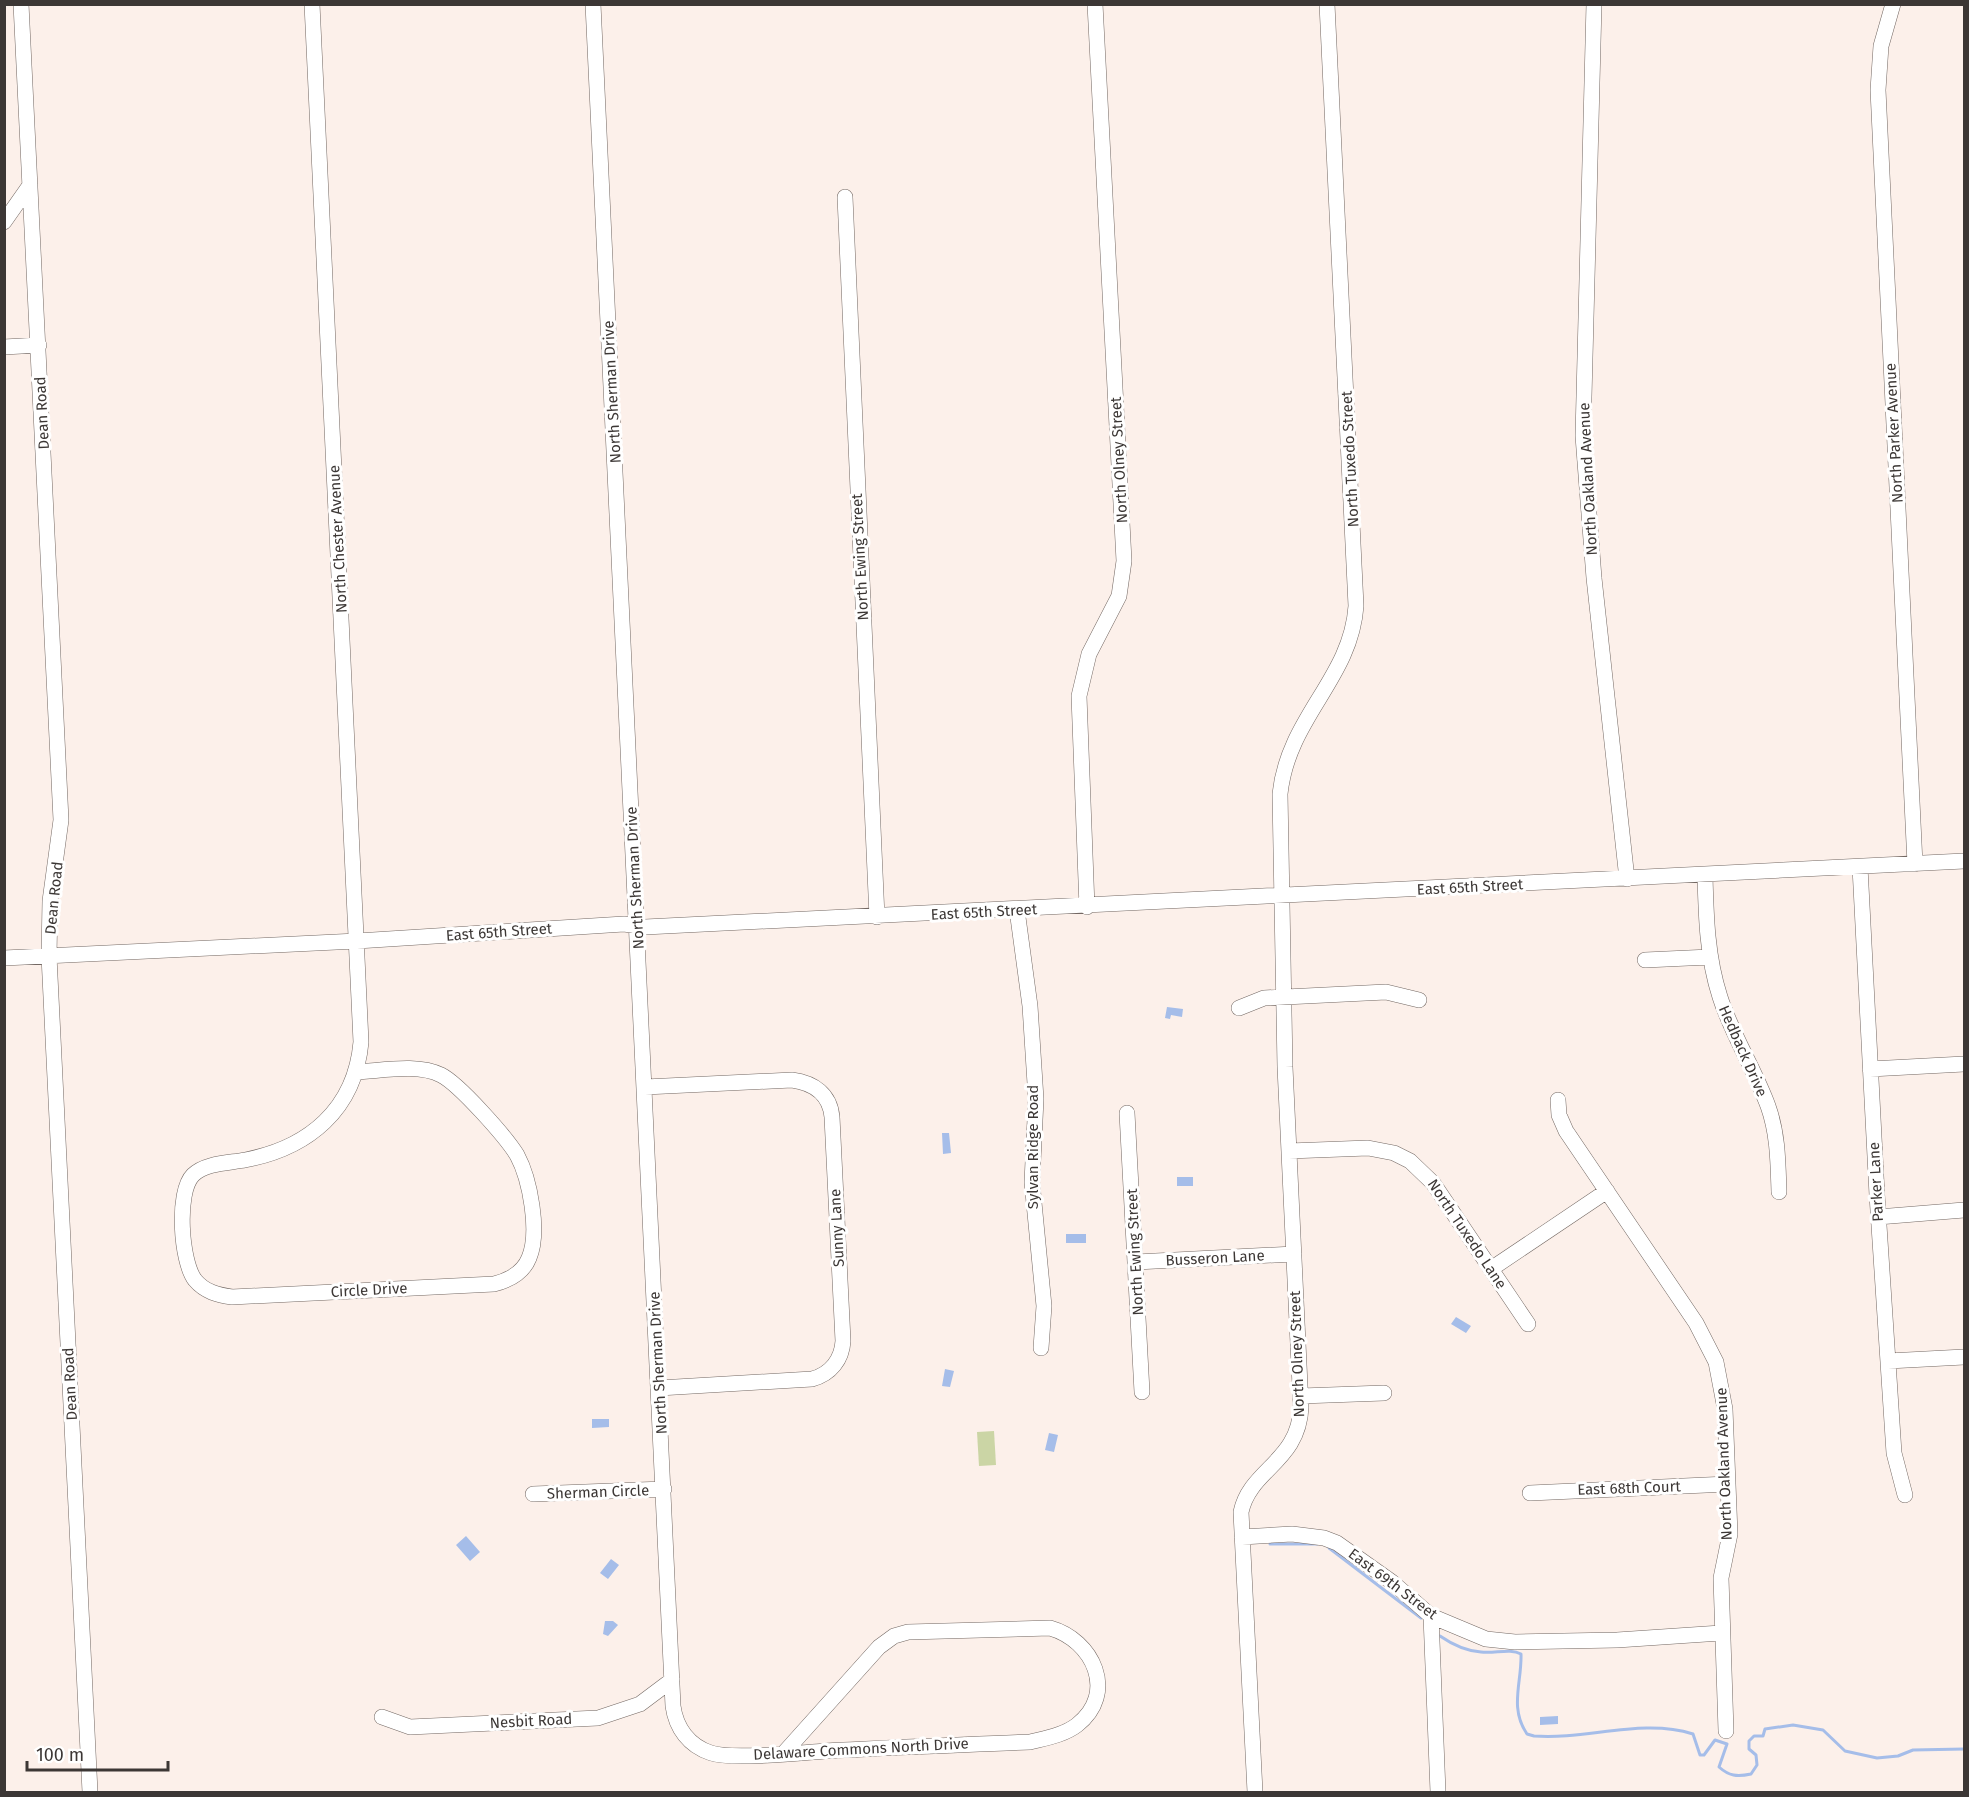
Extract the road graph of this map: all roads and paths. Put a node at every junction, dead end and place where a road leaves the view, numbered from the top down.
1 (21, 4) edge
2 (312, 4) edge
3 (593, 4) edge
4 (1095, 4) edge
5 (1328, 4) edge
6 (1594, 4) edge
7 (1893, 4) edge
8 (30, 185) junction
9 (845, 197) dead end
10 (4, 222) edge
11 (39, 345) junction
12 (4, 347) edge
13 (1965, 861) edge
14 (1915, 864) junction
15 (1860, 867) junction
16 (1705, 875) junction
17 (1627, 879) junction
18 (1284, 896) junction
19 (1087, 907) junction
20 (1017, 910) junction
21 (877, 917) junction
22 (637, 926) junction
23 (357, 941) junction
24 (49, 956) junction
25 (1710, 957) junction
26 (4, 958) edge
27 (1644, 960) dead end
28 (1285, 997) junction
29 (1419, 1000) dead end
30 (1239, 1008) dead end
31 (1965, 1064) edge
32 (1870, 1069) junction
33 (355, 1072) junction
34 (645, 1087) junction
35 (1558, 1100) dead end
36 (1127, 1113) dead end
37 (1289, 1151) junction
38 (1607, 1191) junction
39 (1779, 1192) dead end
40 (1965, 1210) edge
41 (1878, 1217) junction
42 (1294, 1254) junction
43 (1136, 1262) junction
44 (1491, 1269) junction
45 (215, 1294) joint
46 (1528, 1324) dead end
47 (1041, 1348) dead end
48 (1965, 1357) edge
49 (1888, 1361) junction
50 (659, 1388) junction
51 (1142, 1392) dead end
52 (1384, 1393) dead end
53 (1301, 1396) junction
54 (1728, 1484) junction
55 (664, 1489) junction
56 (1530, 1492) dead end
57 (533, 1494) dead end
58 (1905, 1495) dead end
59 (1242, 1537) junction
60 (1431, 1616) junction
61 (1721, 1633) junction
62 (672, 1680) junction
63 (382, 1718) dead end
64 (1726, 1731) dead end
65 (694, 1744) joint
66 (783, 1754) junction
67 (90, 1792) edge
68 (1255, 1792) edge
69 (1438, 1792) edge

1 - 8 street, Dean Road
2 - 23 street, North Chester Avenue
3 - 22 street, North Sherman Drive
4 - 19 street, North Olney Street
5 - 18 street, North Tuxedo Street
6 - 17 street, North Oakland Avenue
7 - 14 street, North Parker Avenue
8 - 10 street
8 - 11 street, Dean Road
9 - 21 street, North Ewing Street
11 - 12 street
11 - 24 street, Dean Road
13 - 14 street, East 65th Street
14 - 15 street, East 65th Street
15 - 16 street, East 65th Street
15 - 32 street, Parker Lane
16 - 17 street, East 65th Street
16 - 25 street, Hedback Drive
17 - 18 street, East 65th Street
18 - 19 street, East 65th Street
18 - 28 street, North Olney Street
19 - 20 street, East 65th Street
20 - 21 street, East 65th Street
20 - 47 street, Sylvan Ridge Road
21 - 22 street, East 65th Street
22 - 23 street, East 65th Street
22 - 34 street, North Sherman Drive
23 - 24 street, East 65th Street
23 - 33 street, North Chester Avenue
24 - 26 street, East 65th Street
24 - 67 street, Dean Road
25 - 27 street
25 - 39 street, Hedback Drive
28 - 29 street
28 - 30 street
28 - 37 street, North Olney Street
31 - 32 street
32 - 41 street, Parker Lane
33 - 45 street, North Chester Avenue
33 - 45 street, Circle Drive
34 - 50 street, North Sherman Drive
34 - 50 street, Sunny Lane
35 - 38 street, North Oakland Avenue
36 - 43 street, North Ewing Street
37 - 42 street, North Olney Street
37 - 44 street, North Tuxedo Lane
38 - 44 street
38 - 54 street, North Oakland Avenue
40 - 41 street
41 - 49 street, Parker Lane
42 - 43 street, Busseron Lane
42 - 53 street, North Olney Street
43 - 51 street, North Ewing Street
44 - 46 street, North Tuxedo Lane
48 - 49 street
49 - 58 street, Parker Lane
50 - 55 street, North Sherman Drive
52 - 53 street
53 - 59 street, North Olney Street
54 - 56 street, East 68th Court
54 - 61 street, North Oakland Avenue
55 - 57 street, Sherman Circle
55 - 62 street, North Sherman Drive
59 - 60 street, East 69th Street
59 - 68 street, North Olney Street
60 - 61 street, East 69th Street
60 - 69 street
61 - 64 street, North Oakland Avenue
62 - 63 street, Nesbit Road
62 - 65 street, North Sherman Drive
65 - 66 street, Delaware Commons North Drive
66 - 66 street, Delaware Commons North Drive

